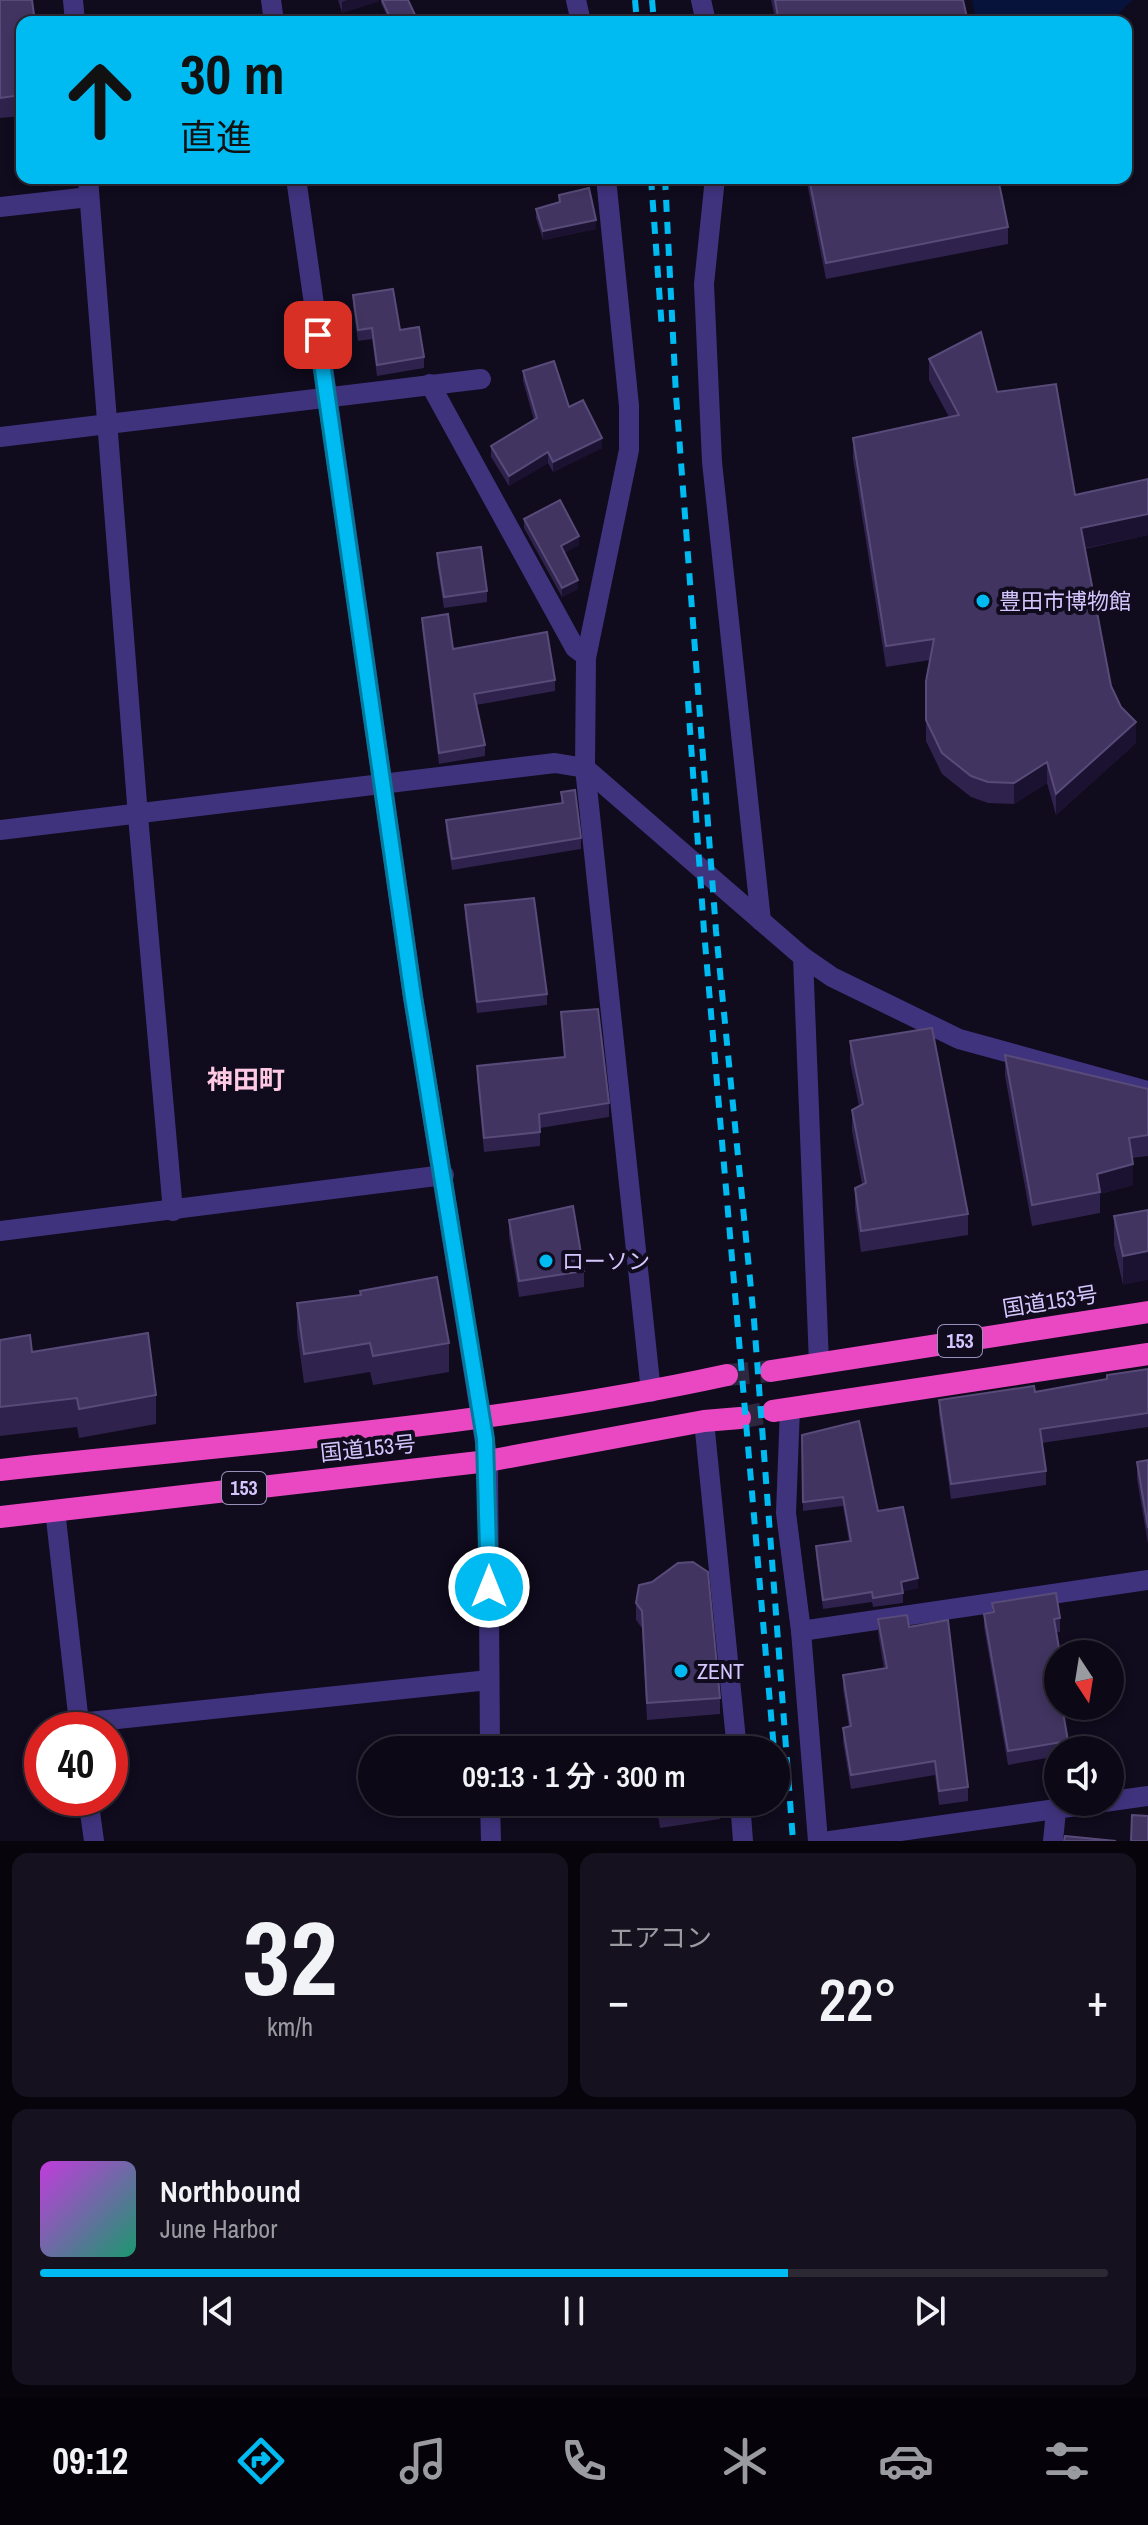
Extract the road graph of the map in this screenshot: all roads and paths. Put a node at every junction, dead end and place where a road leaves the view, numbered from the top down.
1 (297, 184) edge
2 (607, 184) edge
3 (714, 184) edge
4 (88, 187) edge
5 (0, 207) edge
6 (481, 379) dead end
7 (430, 384) junction
8 (326, 398) junction
9 (108, 424) junction
10 (0, 437) edge
11 (586, 656) junction
12 (585, 768) junction
13 (384, 786) junction
14 (138, 816) junction
15 (0, 830) edge
16 (761, 921) junction
17 (803, 957) junction
18 (1148, 1091) edge
19 (444, 1175) junction
20 (173, 1211) junction
21 (0, 1231) edge
22 (1148, 1312) edge
23 (1148, 1354) edge
24 (819, 1363) junction
25 (771, 1371) tunnel mouth
26 (727, 1375) tunnel mouth
27 (651, 1392) junction
28 (782, 1410) joint
29 (482, 1417) junction
30 (740, 1418) tunnel mouth
31 (704, 1421) junction
32 (488, 1461) junction
33 (0, 1470) edge
34 (55, 1510) junction
35 (0, 1517) edge
36 (1148, 1580) edge
37 (801, 1631) junction
38 (489, 1680) junction
39 (78, 1712) edge
40 (128, 1721) edge
41 (490, 1736) edge
42 (736, 1736) edge
43 (1148, 1796) edge
44 (1124, 1800) edge
45 (1044, 1813) edge
46 (91, 1816) edge
47 (490, 1816) edge
48 (741, 1816) edge
49 (1056, 1816) edge
50 (94, 1841) edge
51 (491, 1841) edge
52 (743, 1841) edge
53 (818, 1841) edge
54 (830, 1841) edge
55 (1053, 1841) edge

1 - 8 street
2 - 11 street
3 - 16 street
4 - 5 street
4 - 9 street
6 - 7 street
7 - 8 street
7 - 11 street
8 - 9 street
8 - 13 street
9 - 10 street
9 - 14 street
11 - 12 street
12 - 13 street
12 - 16 street
12 - 27 street
13 - 14 street
13 - 19 street
14 - 15 street
14 - 20 street
16 - 17 street
17 - 18 street
17 - 24 street
19 - 20 street
19 - 29 street
20 - 21 street
22 - 24 highway, 国道153号 / 153
23 - 28 highway, 153
24 - 25 highway, 国道153号 / 153
26 - 27 highway, 国道153号 / 153
27 - 29 highway, 国道153号 / 153
28 - 37 street
29 - 32 street
29 - 33 highway, 国道153号 / 153
30 - 31 highway, 国道153号 / 153
31 - 32 highway, 国道153号 / 153
31 - 42 street
32 - 34 highway, 国道153号 / 153
32 - 38 street
34 - 35 highway, 国道153号 / 153
34 - 39 street
36 - 37 street
37 - 53 street
38 - 40 street
38 - 41 street
43 - 44 street
45 - 54 street
46 - 50 street
47 - 51 street
48 - 52 street
49 - 55 street

